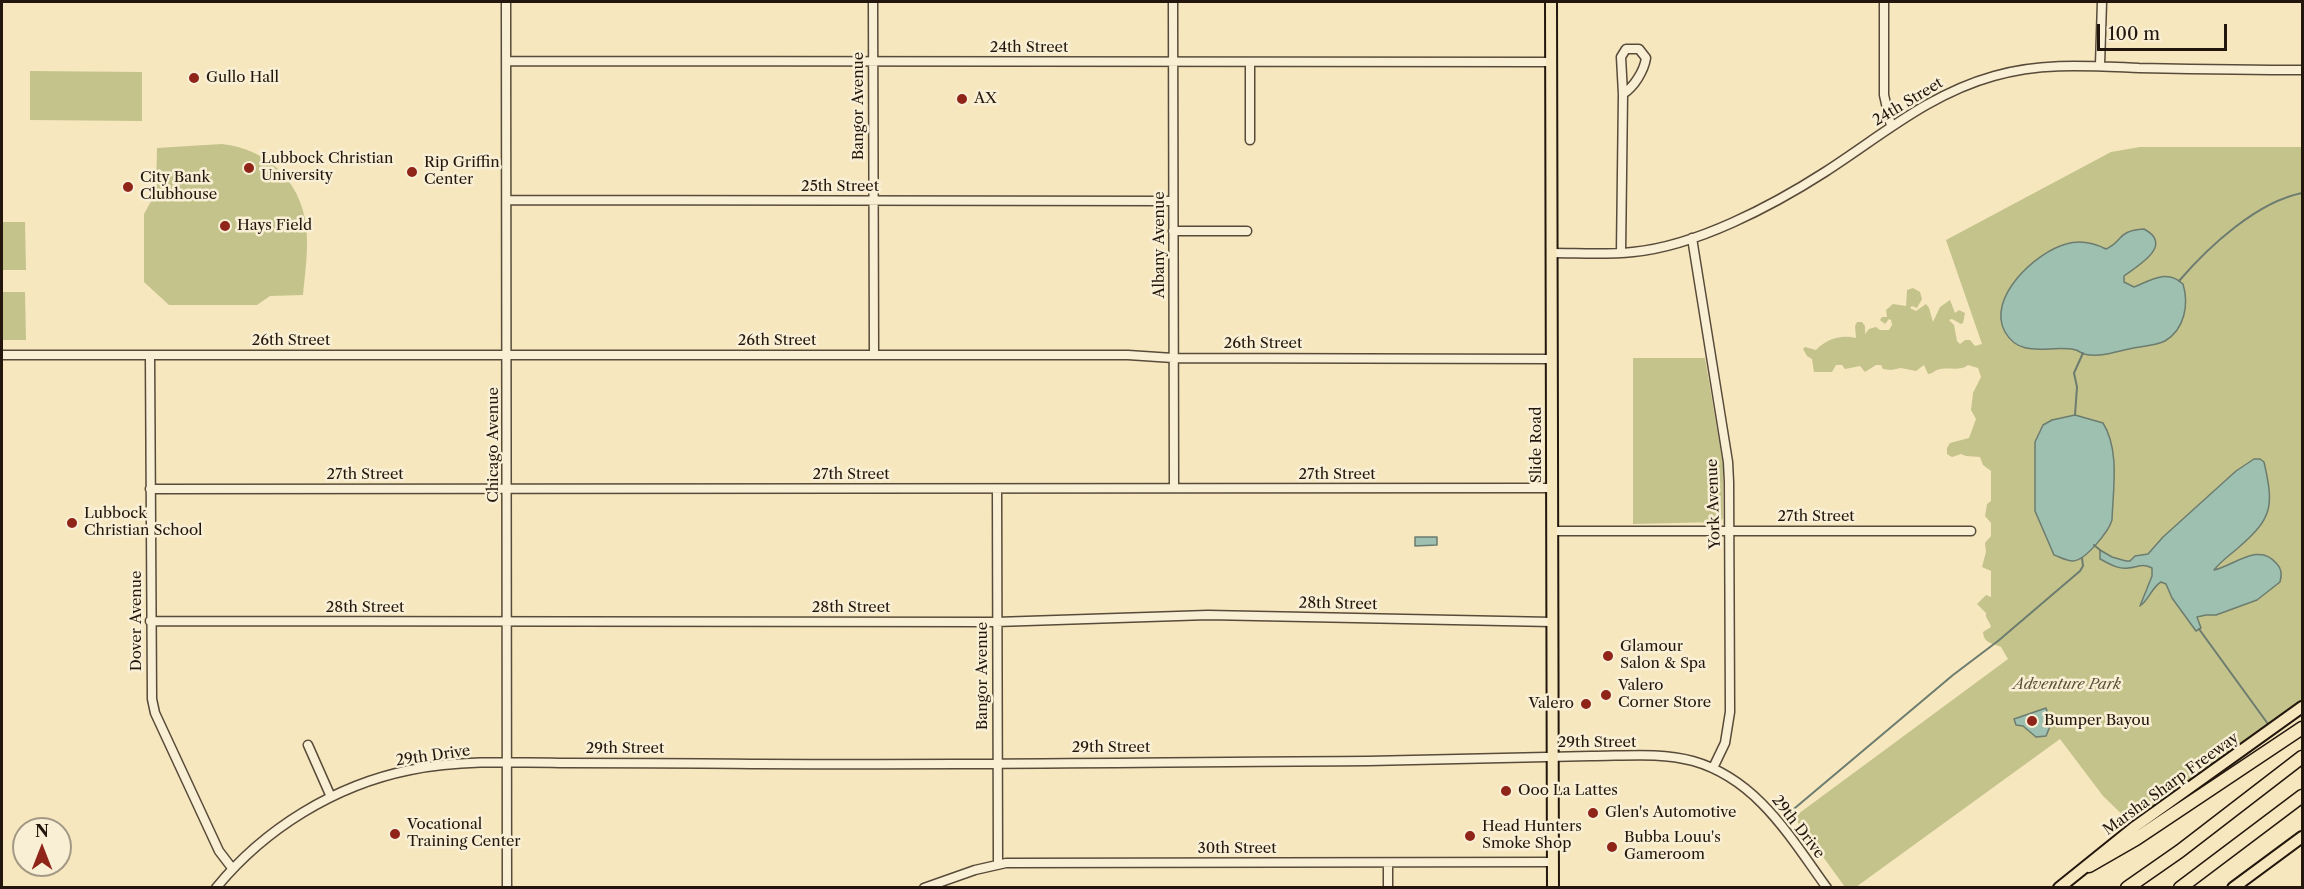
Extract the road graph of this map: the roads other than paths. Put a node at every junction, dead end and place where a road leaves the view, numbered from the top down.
1 (506, 2) edge
2 (873, 2) edge
3 (1173, 2) edge
4 (1551, 2) edge
5 (1884, 2) edge
6 (2102, 2) edge
7 (507, 61) junction
8 (873, 62) junction
9 (1173, 62) junction
10 (1250, 62) junction
11 (1551, 62) junction
12 (2100, 65) junction
13 (2302, 70) edge
14 (1623, 94) junction
15 (1891, 126) junction
16 (1250, 140) dead end
17 (507, 200) junction
18 (873, 201) junction
19 (1173, 201) junction
20 (1173, 231) junction
21 (1247, 231) dead end
22 (1692, 238) junction
23 (1552, 253) junction
24 (1622, 253) junction
25 (507, 354) junction
26 (2, 355) edge
27 (150, 355) junction
28 (874, 355) junction
29 (1173, 357) junction
30 (1552, 358) junction
31 (507, 488) junction
32 (1174, 488) junction
33 (1552, 488) junction
34 (150, 489) junction
35 (997, 489) junction
36 (1730, 530) junction
37 (1552, 531) junction
38 (1971, 531) dead end
39 (150, 621) junction
40 (507, 622) junction
41 (996, 622) junction
42 (1552, 622) junction
43 (2302, 707) edge
44 (2302, 728) edge
45 (308, 745) dead end
46 (1553, 756) junction
47 (2302, 757) edge
48 (507, 762) junction
49 (997, 763) junction
50 (1713, 768) junction
51 (2302, 796) edge
52 (331, 797) junction
53 (2302, 837) edge
54 (1553, 862) junction
55 (1388, 863) junction
56 (998, 864) junction
57 (2089, 866) junction
58 (232, 868) junction
59 (216, 888) edge
60 (507, 888) edge
61 (924, 888) edge
62 (1388, 888) edge
63 (1553, 888) edge
64 (1827, 888) edge
65 (2059, 888) edge
66 (2127, 888) edge
67 (2180, 888) edge
68 (2233, 888) edge

1 - 7 street, Chicago Avenue
2 - 8 street, Bangor Avenue
3 - 9 street, Albany Avenue
4 - 11 main road, Slide Road
5 - 15 street
6 - 12 street
7 - 8 street, 24th Street
7 - 17 street, Chicago Avenue
8 - 9 street, 24th Street
8 - 18 street, Bangor Avenue
9 - 10 street, 24th Street
9 - 19 street, Albany Avenue
10 - 11 street, 24th Street
10 - 16 street
11 - 23 main road, Slide Road
12 - 13 street, 24th Street
12 - 15 street, 24th Street
14 - 14 street
14 - 24 street
15 - 22 street, 24th Street
17 - 18 street, 25th Street
17 - 25 street, Chicago Avenue
18 - 19 street, 25th Street
18 - 28 street, Bangor Avenue
19 - 20 street, Albany Avenue
20 - 21 street
20 - 29 street, Albany Avenue
22 - 24 street, 24th Street
22 - 36 street, York Avenue
23 - 24 street, 24th Street
23 - 30 main road, Slide Road
25 - 27 street, 26th Street
25 - 28 street, 26th Street
25 - 31 street, Chicago Avenue
26 - 27 street, 26th Street
27 - 34 street, Dover Avenue
28 - 29 street, 26th Street
29 - 30 street, 26th Street
29 - 32 street, Albany Avenue
30 - 33 main road, Slide Road
31 - 34 street, 27th Street
31 - 35 street, 27th Street
31 - 40 street, Chicago Avenue
32 - 33 street, 27th Street
32 - 35 street, 27th Street
33 - 37 main road, Slide Road
34 - 39 street, Dover Avenue
35 - 41 street, Bangor Avenue
36 - 37 street, 27th Street
36 - 38 street, 27th Street
36 - 50 street, York Avenue
37 - 42 main road, Slide Road
39 - 40 street, 28th Street
39 - 58 street, Dover Avenue
40 - 41 street, 28th Street
40 - 48 street, Chicago Avenue
41 - 42 street, 28th Street
41 - 49 street, Bangor Avenue
42 - 46 main road, Slide Road
43 - 57 main road, Marsha Sharp Freeway
44 - 57 highway
45 - 52 street
46 - 49 street, 29th Street
46 - 50 street, 29th Street
46 - 54 main road, Slide Road
47 - 66 highway
48 - 49 street, 29th Street
48 - 52 street, 29th Drive
48 - 60 street, Chicago Avenue
49 - 56 street, Bangor Avenue
50 - 64 street, 29th Drive
51 - 67 highway
52 - 58 street, 29th Drive
53 - 68 main road
54 - 55 street, 30th Street
54 - 63 main road, Slide Road
55 - 56 street, 30th Street
55 - 62 street
56 - 61 street, 30th Street
57 - 65 main road, Marsha Sharp Freeway
58 - 59 street, 29th Drive

